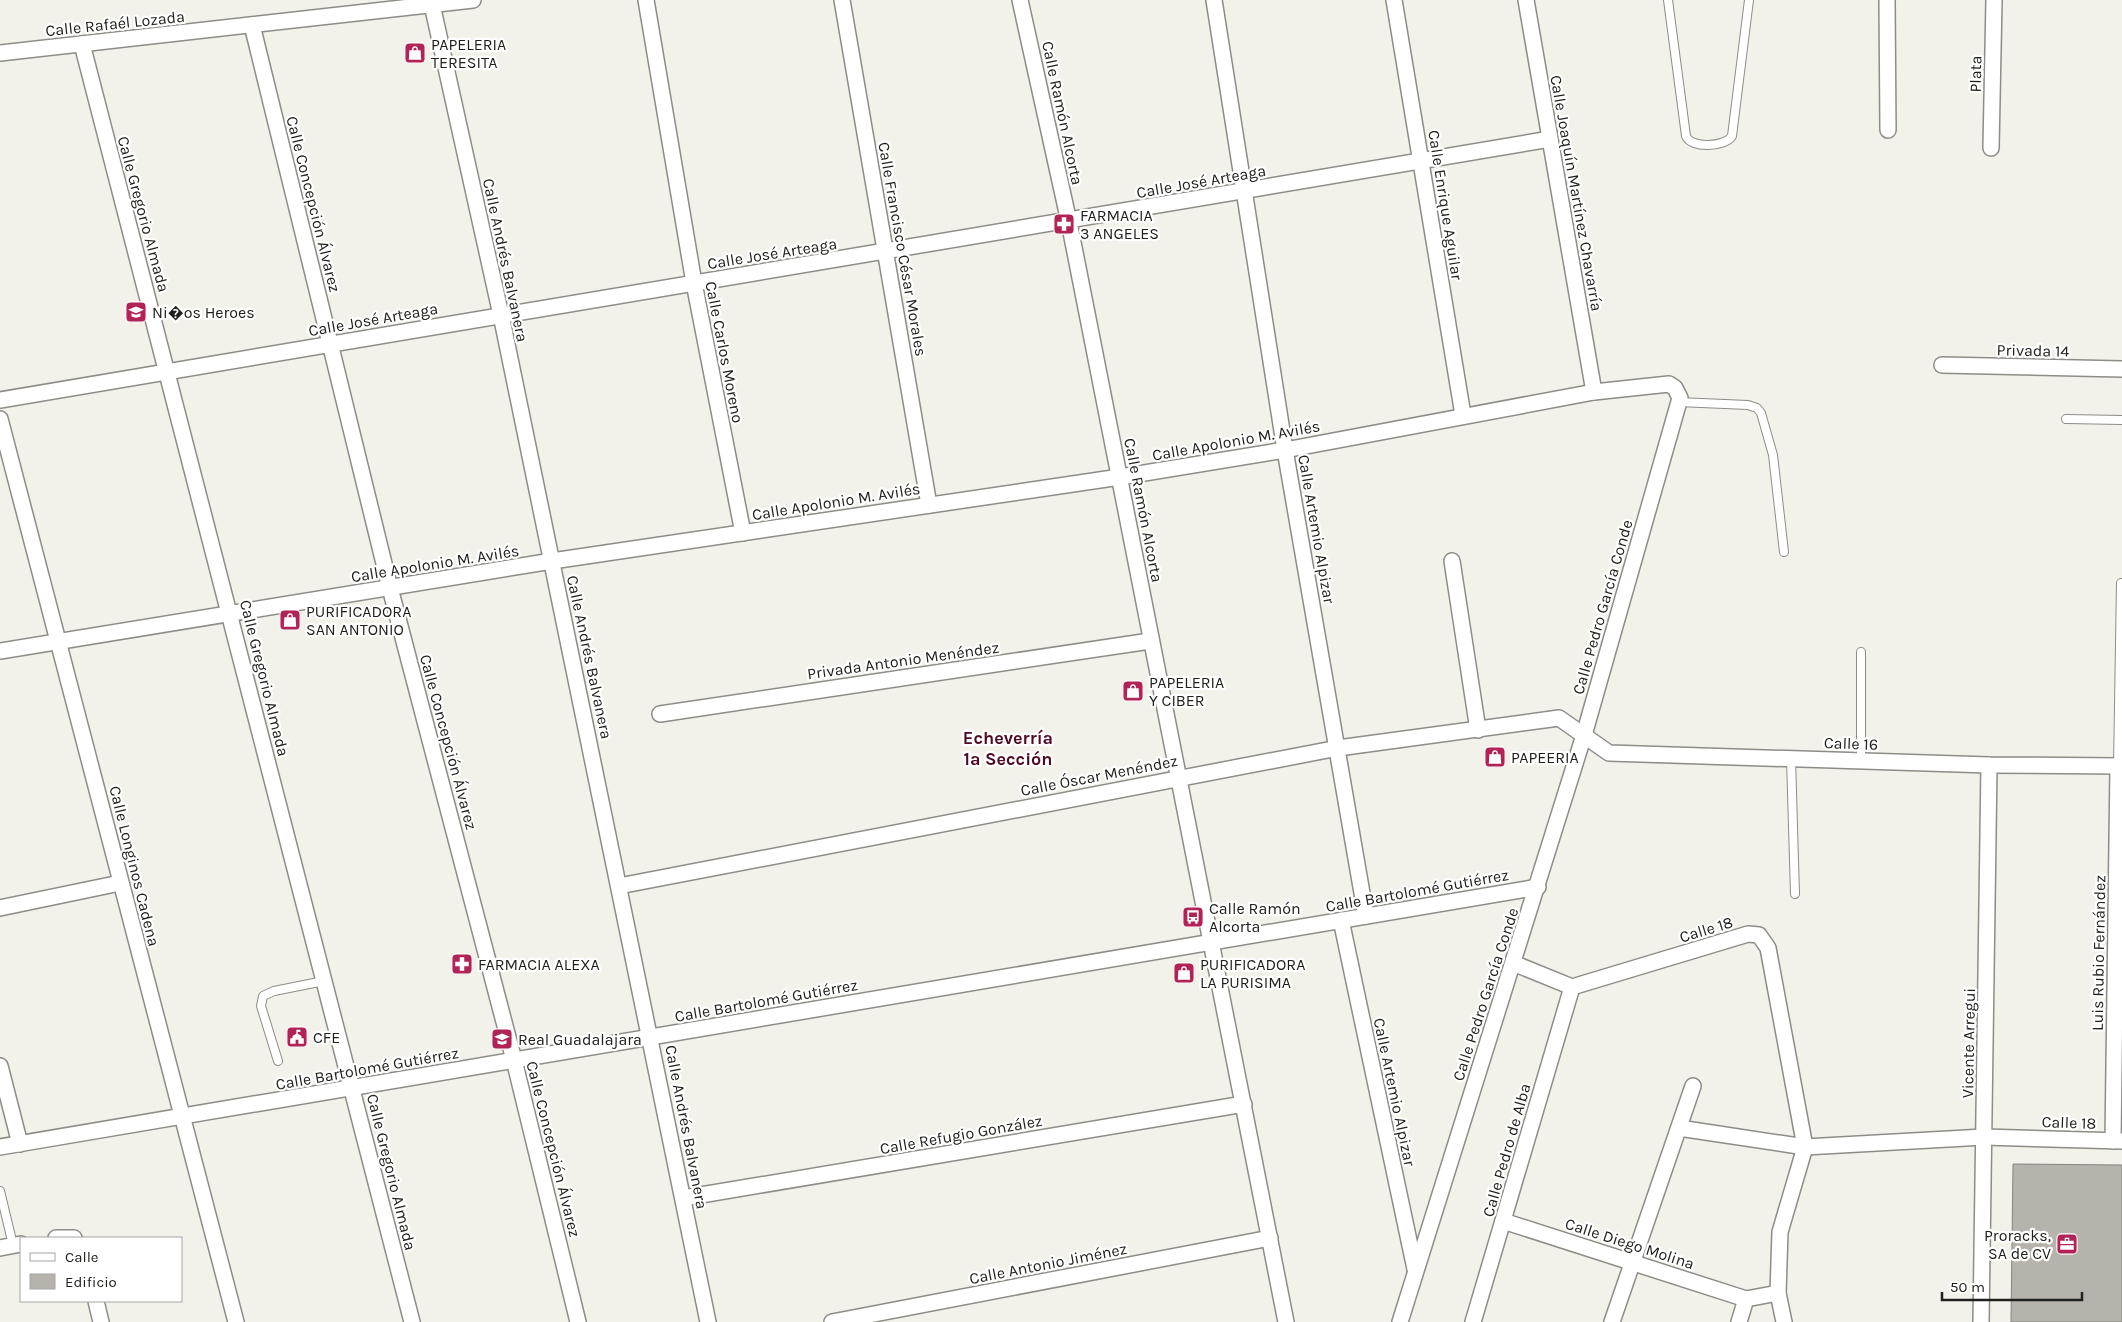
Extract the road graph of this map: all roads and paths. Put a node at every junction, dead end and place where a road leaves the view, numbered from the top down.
1 (473, 0) edge
2 (646, 0) edge
3 (842, 0) edge
4 (1020, 0) edge
5 (1214, 0) edge
6 (1394, 0) edge
7 (1526, 0) edge
8 (1668, 0) edge
9 (1749, 0) edge
10 (1887, 0) edge
11 (1994, 0) edge
12 (431, 2) edge
13 (252, 25) junction
14 (82, 44) junction
15 (0, 53) edge
16 (1888, 130) dead end
17 (1550, 139) junction
18 (1991, 148) dead end
19 (1421, 162) junction
20 (1243, 192) junction
21 (1069, 222) junction
22 (886, 252) junction
23 (694, 283) junction
24 (501, 315) junction
25 (330, 344) junction
26 (1942, 365) dead end
27 (2122, 369) edge
28 (167, 372) junction
29 (1594, 392) junction
30 (1677, 395) junction
31 (0, 400) edge
32 (1463, 415) junction
33 (0, 419) edge
34 (2066, 419) dead end
35 (2122, 420) edge
36 (1285, 450) junction
37 (1120, 477) junction
38 (929, 505) junction
39 (743, 533) junction
40 (1784, 552) dead end
41 (1452, 560) dead end
42 (552, 561) junction
43 (2121, 583) edge
44 (390, 588) junction
45 (230, 614) junction
46 (60, 641) junction
47 (1150, 641) junction
48 (0, 651) edge
49 (1861, 652) dead end
50 (660, 714) dead end
51 (1478, 730) junction
52 (1584, 735) junction
53 (1338, 748) junction
54 (1791, 758) junction
55 (1861, 761) junction
56 (1989, 765) junction
57 (2120, 766) edge
58 (1179, 777) junction
59 (120, 883) junction
60 (619, 886) junction
61 (1538, 887) junction
62 (1795, 894) dead end
63 (0, 908) edge
64 (1366, 916) junction
65 (1341, 920) junction
66 (1211, 942) junction
67 (1514, 963) junction
68 (324, 981) junction
69 (1572, 987) junction
70 (651, 1037) junction
71 (514, 1060) junction
72 (278, 1061) dead end
73 (0, 1066) edge
74 (1693, 1086) dead end
75 (353, 1088) junction
76 (1244, 1104) junction
77 (183, 1116) junction
78 (1678, 1128) junction
79 (1984, 1137) junction
80 (2117, 1141) edge
81 (20, 1144) junction
82 (0, 1147) edge
83 (1805, 1147) junction
84 (0, 1191) edge
85 (684, 1198) junction
86 (1503, 1221) junction
87 (1270, 1238) junction
88 (11, 1245) edge
89 (1632, 1262) junction
90 (1415, 1270) junction
91 (1778, 1293) junction
92 (1746, 1299) junction
93 (96, 1302) edge
94 (101, 1322) edge
95 (236, 1322) edge
96 (412, 1322) edge
97 (578, 1322) edge
98 (708, 1322) edge
99 (832, 1322) edge
100 (1286, 1322) edge
101 (1400, 1322) edge
102 (1473, 1322) edge
103 (1612, 1322) edge
104 (1739, 1322) edge
105 (1784, 1322) edge
106 (1982, 1322) edge

1 - 12 street, Calle Rafaél Lozada
2 - 23 street, Calle Carlos Moreno
3 - 22 street, Calle Francisco César Morales
4 - 21 street, Calle Ramón Alcorta
5 - 20 street, Calle Artemio Alpizar
6 - 19 street, Calle Enrique Aguilar
7 - 17 street, Calle Joaquín Martínez Chavarría
8 - 9 lane
10 - 16 street
11 - 18 street, Plata
12 - 13 street, Calle Rafaél Lozada
12 - 24 street, Calle Andrés Balvanera
13 - 14 street, Calle Rafaél Lozada
13 - 25 street, Calle Concepción Álvarez
14 - 15 street, Calle Rafaél Lozada
14 - 28 street, Calle Gregorio Almada
17 - 19 street, Calle José Arteaga
17 - 29 street, Calle Joaquín Martínez Chavarría
19 - 20 street, Calle José Arteaga
19 - 32 street, Calle Enrique Aguilar
20 - 21 street, Calle José Arteaga
20 - 36 street, Calle Artemio Alpizar
21 - 22 street, Calle José Arteaga
21 - 37 street, Calle Ramón Alcorta
22 - 23 street, Calle José Arteaga
22 - 38 street, Calle Francisco César Morales
23 - 24 street, Calle José Arteaga
23 - 39 street, Calle Carlos Moreno
24 - 25 street, Calle José Arteaga
24 - 42 street, Calle Andrés Balvanera
25 - 28 street, Calle José Arteaga
25 - 44 street, Calle Concepción Álvarez
26 - 27 street, Privada 14
28 - 31 street, Calle José Arteaga
28 - 45 street, Calle Gregorio Almada
29 - 30 street, Calle Apolonio M. Avilés
29 - 32 street, Calle Apolonio M. Avilés
30 - 40 lane
30 - 52 street, Calle Pedro García Conde
32 - 36 street, Calle Apolonio M. Avilés
33 - 46 street, Calle Longinos Cadena
34 - 35 lane
36 - 37 street, Calle Apolonio M. Avilés
36 - 53 street, Calle Artemio Alpizar
37 - 38 street, Calle Apolonio M. Avilés
37 - 47 street, Calle Ramón Alcorta
38 - 39 street, Calle Apolonio M. Avilés
39 - 42 street, Calle Apolonio M. Avilés
41 - 51 street
42 - 44 street, Calle Apolonio M. Avilés
42 - 60 street, Calle Andrés Balvanera
43 - 57 lane
44 - 45 street, Calle Apolonio M. Avilés
44 - 71 street, Calle Concepción Álvarez
45 - 46 street, Calle Apolonio M. Avilés
45 - 68 street, Calle Gregorio Almada
46 - 48 street, Calle Apolonio M. Avilés
46 - 59 street, Calle Longinos Cadena
47 - 50 street, Privada Antonio Menéndez
47 - 58 street, Calle Ramón Alcorta
49 - 55 lane
51 - 52 street, Calle Óscar Menéndez
51 - 53 street, Calle Óscar Menéndez
52 - 54 street, Calle 16
52 - 61 street, Calle Pedro García Conde
53 - 58 street, Calle Óscar Menéndez
53 - 64 street, Calle Artemio Alpizar
54 - 55 street, Calle 16
54 - 62 lane
55 - 56 street, Calle 16
56 - 57 street, Calle 16
56 - 79 street, Vicente Arregui
57 - 80 street, Luis Rubio Fernández
58 - 60 street, Calle Óscar Menéndez
58 - 66 street, Calle Ramón Alcorta
59 - 63 street
59 - 77 street, Calle Longinos Cadena
60 - 70 street, Calle Andrés Balvanera
61 - 64 street, Calle Bartolomé Gutiérrez
61 - 67 street, Calle Pedro García Conde
64 - 65 street, Calle Bartolomé Gutiérrez
65 - 66 street, Calle Bartolomé Gutiérrez
65 - 90 street, Calle Artemio Alpizar
66 - 70 street, Calle Bartolomé Gutiérrez
66 - 76 street, Calle Ramón Alcorta
67 - 69 street
67 - 90 street, Calle Pedro García Conde
68 - 72 lane
68 - 75 street, Calle Gregorio Almada
69 - 83 street, Calle 18
69 - 86 street, Calle Pedro de Alba
70 - 71 street, Calle Bartolomé Gutiérrez
70 - 85 street, Calle Andrés Balvanera
71 - 75 street, Calle Bartolomé Gutiérrez
71 - 97 street, Calle Concepción Álvarez
73 - 81 street
74 - 78 street
75 - 77 street, Calle Bartolomé Gutiérrez
75 - 96 street, Calle Gregorio Almada
76 - 85 street, Calle Refugio González
76 - 87 street, Calle Ramón Alcorta
77 - 81 street, Calle Bartolomé Gutiérrez
77 - 95 street, Calle Longinos Cadena
78 - 83 street, Calle 18
78 - 89 street
79 - 80 street, Calle 18
79 - 83 street, Calle 18
79 - 106 street, Vicente Arregui
81 - 82 street, Calle Bartolomé Gutiérrez
83 - 91 street, Calle 18
84 - 88 lane
85 - 98 street, Calle Andrés Balvanera
86 - 89 street, Calle Diego Molina
86 - 102 street, Calle Pedro de Alba
87 - 99 street, Calle Antonio Jiménez
87 - 100 street, Calle Ramón Alcorta
89 - 92 street, Calle Diego Molina
89 - 103 street
90 - 101 street, Calle Pedro García Conde
91 - 92 street
91 - 105 street, Calle 18
92 - 104 street
93 - 94 street

